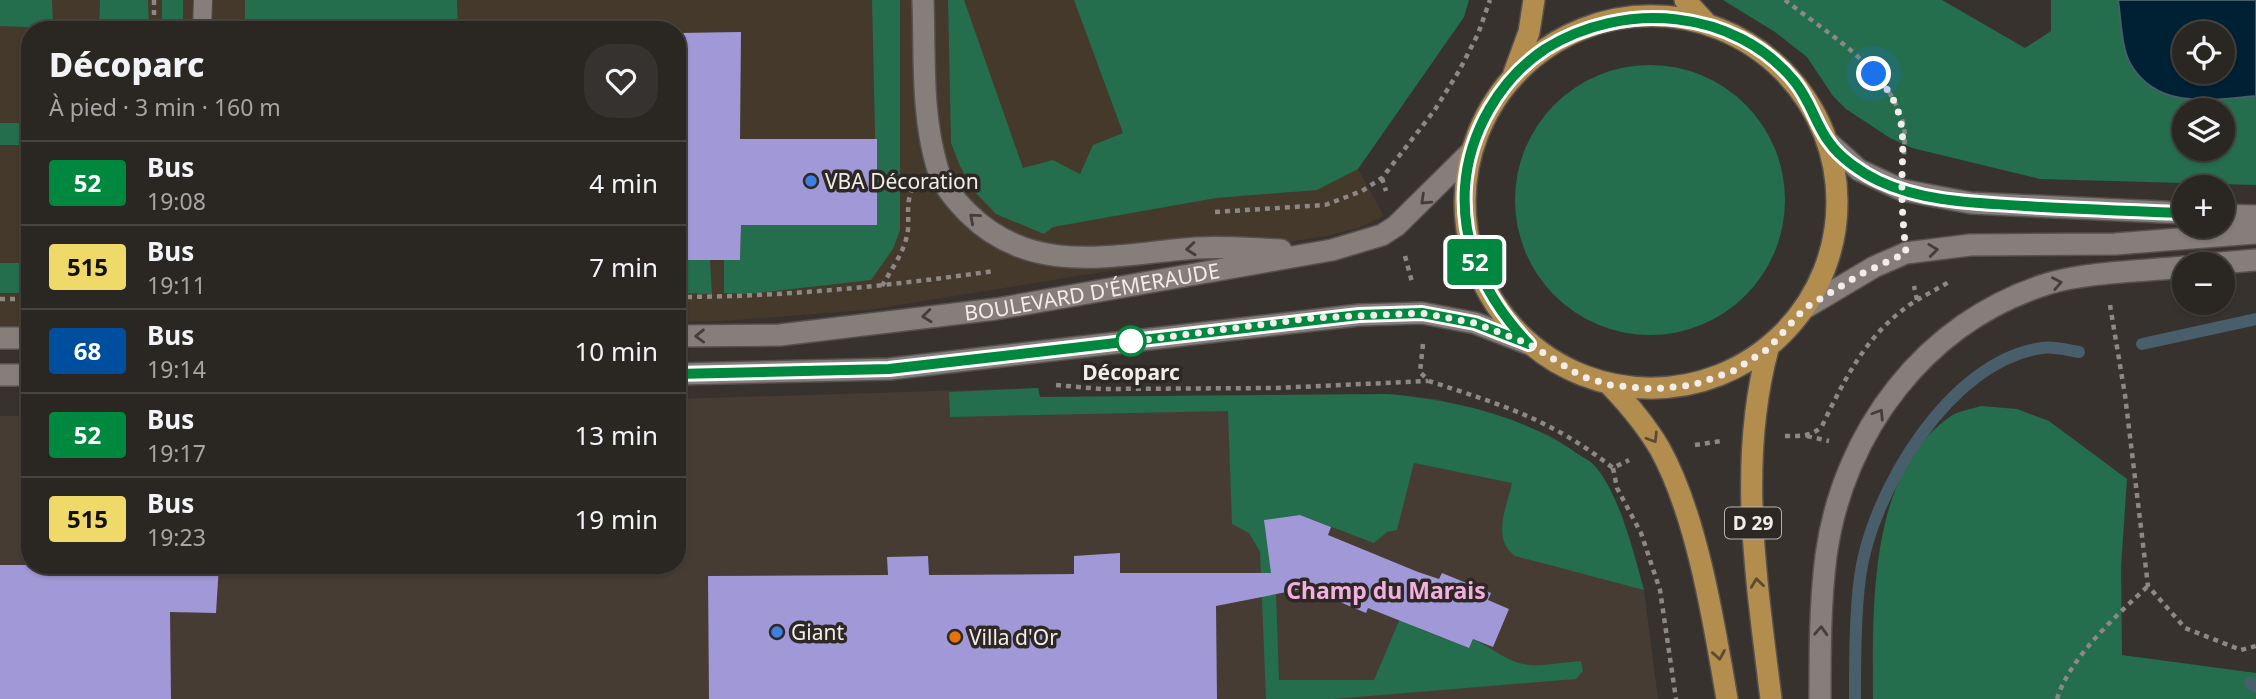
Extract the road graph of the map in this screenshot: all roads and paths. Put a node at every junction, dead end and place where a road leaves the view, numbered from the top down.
1 (154, 0) edge
2 (203, 0) edge
3 (923, 0) edge
4 (1490, 0) edge
5 (1534, 0) edge
6 (1685, 0) edge
7 (1785, 0) edge
8 (154, 21) edge
9 (202, 21) edge
10 (1708, 25) junction
11 (1512, 78) junction
12 (1829, 143) junction
13 (1472, 150) junction
14 (939, 173) junction
15 (1382, 178) dead end
16 (1902, 190) junction
17 (2172, 212) edge
18 (2235, 215) edge
19 (2256, 216) edge
20 (2256, 233) edge
21 (1332, 250) junction
22 (2256, 260) edge
23 (2235, 262) edge
24 (2172, 268) edge
25 (0, 299) edge
26 (21, 299) edge
27 (2109, 304) dead end
28 (1805, 308) junction
29 (886, 321) junction
30 (686, 336) edge
31 (0, 338) edge
32 (21, 338) edge
33 (1529, 344) junction
34 (1768, 349) junction
35 (686, 374) edge
36 (0, 375) edge
37 (21, 375) edge
38 (1429, 381) dead end
39 (1052, 385) dead end
40 (1610, 385) junction
41 (1613, 468) dead end
42 (2148, 586) junction
43 (2256, 646) edge
44 (1676, 699) edge
45 (1727, 699) edge
46 (1771, 699) edge
47 (1820, 699) edge
48 (2057, 699) edge

1 - 8 path
2 - 9 lane
3 - 14 main road
4 - 15 path
5 - 11 main road
6 - 10 main road
7 - 16 path
10 - 11 main road
10 - 12 main road
11 - 13 main road
12 - 16 main road
12 - 28 main road
13 -> 21 main road, BOULEVARD D'ÉMERAUDE
13 - 33 main road
21 -> 14 main road
14 - 29 path
16 - 17 main road
18 - 19 main road
28 -> 20 main road
21 -> 29 main road, BOULEVARD D'ÉMERAUDE
22 - 23 main road
47 -> 24 main road
25 - 26 path
27 - 42 path
28 - 34 main road
29 -> 30 main road, BOULEVARD D'ÉMERAUDE
31 - 32 main road
33 - 35 main road
33 - 40 main road
34 - 40 main road
46 -> 34 main road, D 29
36 - 37 main road
38 - 39 path
40 -> 45 main road, D 29
41 - 44 path
42 - 43 path
42 - 48 path

